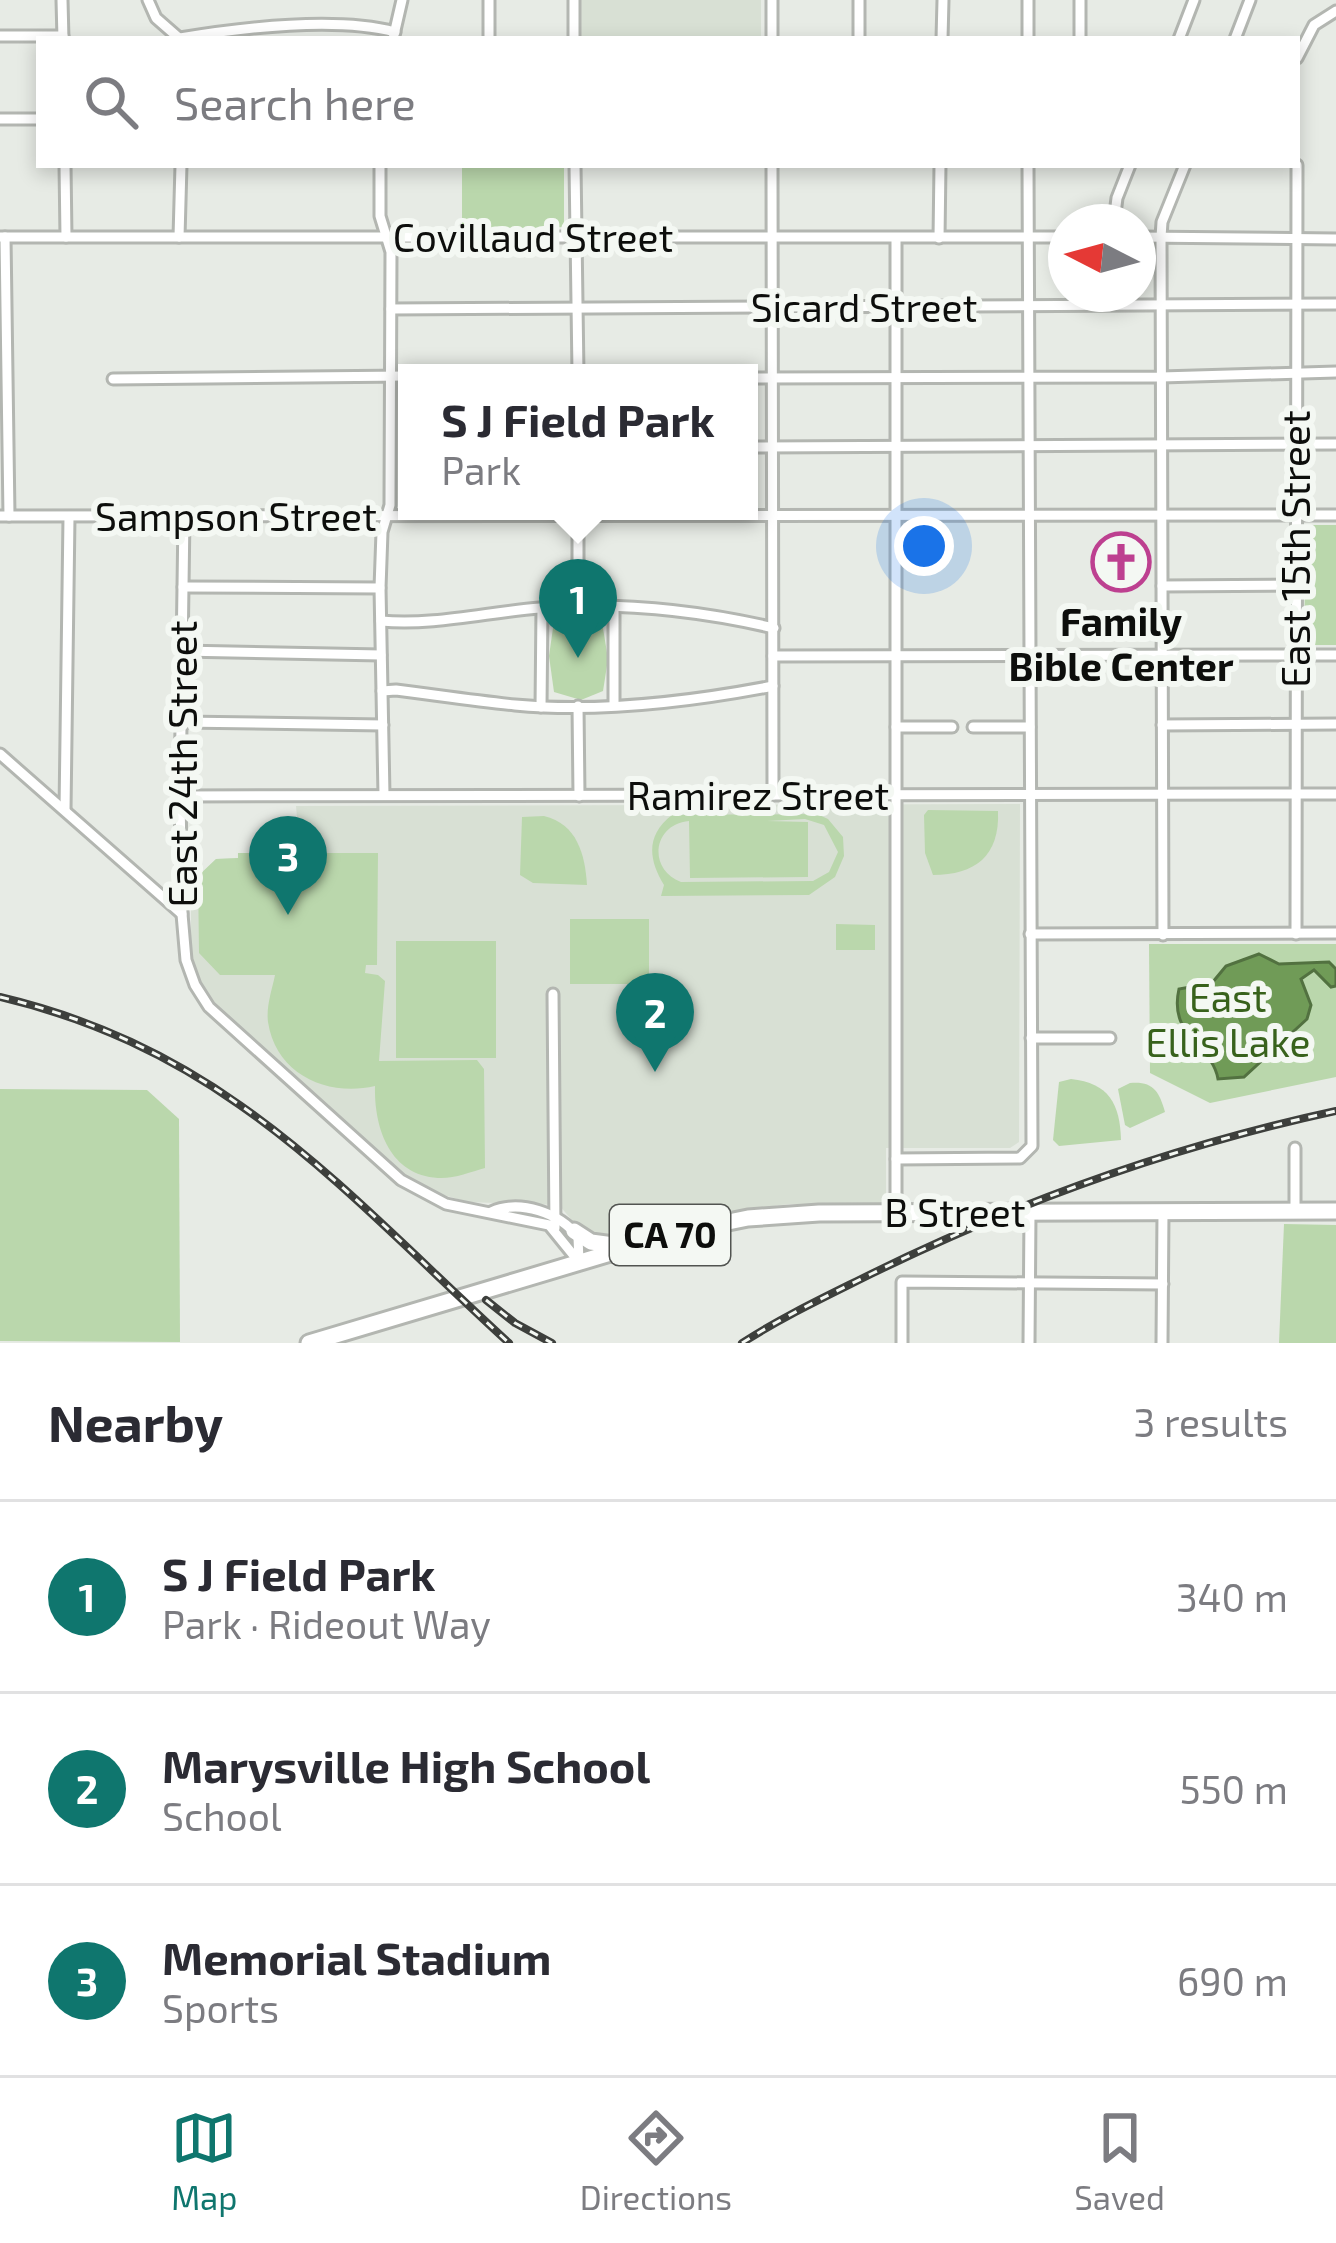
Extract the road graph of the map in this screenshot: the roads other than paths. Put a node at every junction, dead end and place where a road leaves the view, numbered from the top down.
1 (62, 0) edge
2 (148, 0) edge
3 (402, 0) edge
4 (489, 0) edge
5 (574, 0) edge
6 (772, 0) edge
7 (859, 0) edge
8 (943, 0) edge
9 (1028, 0) edge
10 (1080, 0) edge
11 (1195, 0) edge
12 (1250, 0) edge
13 (1336, 11) edge
14 (394, 35) edge
15 (0, 36) edge
16 (63, 36) edge
17 (176, 36) edge
18 (197, 36) edge
19 (489, 36) edge
20 (574, 36) edge
21 (772, 36) edge
22 (859, 36) edge
23 (942, 36) edge
24 (1028, 36) edge
25 (1080, 36) edge
26 (1180, 36) edge
27 (1236, 36) edge
28 (36, 37) edge
29 (1300, 52) edge
30 (0, 119) edge
31 (36, 119) edge
32 (65, 168) edge
33 (181, 168) edge
34 (380, 168) edge
35 (575, 168) edge
36 (772, 168) edge
37 (940, 168) edge
38 (1028, 168) edge
39 (1129, 168) edge
40 (1184, 168) edge
41 (1297, 168) edge
42 (1116, 204) edge
43 (2, 237) edge
44 (66, 237) junction
45 (179, 237) junction
46 (1156, 237) edge
47 (1161, 237) junction
48 (577, 238) junction
49 (772, 238) junction
50 (896, 238) junction
51 (939, 238) junction
52 (1029, 238) junction
53 (1048, 238) edge
54 (388, 239) junction
55 (1295, 239) junction
56 (1336, 239) edge
57 (1336, 304) edge
58 (1297, 305) junction
59 (1161, 307) junction
60 (578, 308) junction
61 (772, 308) junction
62 (895, 308) junction
63 (1028, 308) junction
64 (391, 309) junction
65 (578, 364) edge
66 (1296, 372) junction
67 (1336, 372) edge
68 (391, 376) junction
69 (398, 376) edge
70 (895, 377) junction
71 (1028, 377) junction
72 (1161, 377) junction
73 (758, 378) edge
74 (772, 378) junction
75 (113, 380) dead end
76 (1296, 444) junction
77 (1336, 444) edge
78 (390, 446) junction
79 (398, 446) edge
80 (1161, 446) junction
81 (758, 447) edge
82 (773, 447) junction
83 (895, 447) junction
84 (1029, 447) junction
85 (1029, 515) junction
86 (1294, 515) junction
87 (1336, 515) edge
88 (4, 516) edge
89 (184, 516) junction
90 (1161, 516) junction
91 (69, 517) junction
92 (758, 517) edge
93 (773, 517) junction
94 (896, 517) junction
95 (386, 518) junction
96 (398, 518) edge
97 (578, 520) edge
98 (1297, 585) junction
99 (1162, 586) junction
100 (183, 587) junction
101 (380, 589) junction
102 (578, 607) junction
103 (614, 607) junction
104 (542, 608) junction
105 (381, 621) junction
106 (774, 628) junction
107 (182, 651) junction
108 (381, 655) junction
109 (1162, 655) junction
110 (1296, 655) junction
111 (1336, 655) edge
112 (773, 656) junction
113 (896, 656) junction
114 (1029, 656) junction
115 (773, 686) junction
116 (382, 691) junction
117 (614, 705) junction
118 (541, 706) junction
119 (578, 706) junction
120 (181, 722) junction
121 (1295, 723) junction
122 (1336, 724) edge
123 (382, 725) junction
124 (1162, 725) junction
125 (896, 727) junction
126 (952, 727) dead end
127 (973, 727) dead end
128 (1030, 727) junction
129 (0, 754) edge
130 (1030, 794) junction
131 (1163, 794) junction
132 (1296, 794) junction
133 (1336, 794) edge
134 (384, 795) junction
135 (773, 795) junction
136 (896, 795) junction
137 (180, 796) junction
138 (579, 796) junction
139 (65, 810) junction
140 (182, 914) junction
141 (1030, 934) junction
142 (1163, 934) junction
143 (1296, 934) junction
144 (1336, 934) edge
145 (554, 994) dead end
146 (1031, 1038) junction
147 (1110, 1039) dead end
148 (1295, 1148) dead end
149 (896, 1159) junction
150 (1295, 1211) junction
151 (1336, 1211) edge
152 (491, 1212) junction
153 (1163, 1212) junction
154 (896, 1213) junction
155 (1030, 1213) junction
156 (554, 1216) junction
157 (555, 1230) junction
158 (574, 1231) junction
159 (630, 1246) junction
160 (579, 1262) junction
161 (1030, 1281) junction
162 (1163, 1284) junction
163 (309, 1343) edge
164 (902, 1343) edge
165 (1029, 1343) edge
166 (1162, 1343) edge

1 - 16 street
2 - 17 street
3 - 14 street
4 - 19 street
5 - 20 street
6 - 21 street
7 - 22 street
8 - 23 street
9 - 24 street
10 - 25 street
11 - 26 street
12 - 27 street
13 - 29 street
14 - 18 street
15 - 28 street
30 - 31 street
32 - 44 street
33 - 45 street
34 - 54 street
35 - 48 street
36 - 49 street
37 - 51 street
38 - 52 street
39 - 42 street
40 - 47 street
41 - 55 street, East 15th Street
43 - 44 street, Covillaud Street
43 - 88 street
44 - 45 street, Covillaud Street
45 - 54 street, Covillaud Street
46 - 47 street
47 - 55 street
47 - 59 street
48 - 49 street, Covillaud Street
48 - 54 street, Covillaud Street
48 - 60 street
49 - 50 street, Covillaud Street
49 - 61 street
50 - 51 street, Covillaud Street
50 - 62 street
51 - 52 street, Covillaud Street
52 - 53 street, Covillaud Street
52 - 63 street
54 - 64 street
55 - 56 street
55 - 58 street, East 15th Street
57 - 58 street, Sicard Street
58 - 59 street, Sicard Street
58 - 66 street, East 15th Street
59 - 63 street, Sicard Street
59 - 72 street
60 - 61 street, Sicard Street
60 - 64 street, Sicard Street
60 - 65 street
61 - 62 street, Sicard Street
61 - 74 street
62 - 63 street, Sicard Street
62 - 70 street
63 - 71 street
64 - 68 street
66 - 67 street
66 - 72 street
66 - 76 street, East 15th Street
68 - 69 street
68 - 75 street
68 - 78 street
70 - 71 street
70 - 74 street
70 - 83 street
71 - 72 street
71 - 84 street
72 - 80 street
73 - 74 street
74 - 82 street
76 - 77 street
76 - 80 street
76 - 86 street, East 15th Street
78 - 79 street
78 - 95 street
80 - 84 street
80 - 90 street
81 - 82 street
82 - 83 street
82 - 93 street
83 - 84 street
83 - 94 street
84 - 85 street
85 - 90 street, Sampson Street
85 - 94 street, Sampson Street
85 - 114 street
86 - 87 street, Sampson Street
86 - 90 street, Sampson Street
86 - 98 street, East 15th Street
88 - 91 street, Sampson Street
89 - 91 street, Sampson Street
89 - 95 street, Sampson Street
89 - 100 street, East 24th Street
90 - 99 street
91 - 139 street
92 - 93 street, Sampson Street
93 - 94 street, Sampson Street
93 - 106 street
94 - 113 street
95 - 96 street, Sampson Street
95 - 101 street
97 - 102 street
98 - 99 street
98 - 110 street, East 15th Street
99 - 109 street
100 - 101 street
100 - 107 street, East 24th Street
101 - 105 street
102 - 103 street
102 - 104 street
103 - 106 street
103 - 117 street
104 - 105 street
104 - 118 street
105 - 108 street
106 - 112 street
107 - 108 street
107 - 120 street, East 24th Street
108 - 116 street
109 - 110 street
109 - 114 street
109 - 124 street
110 - 111 street
110 - 121 street, East 15th Street
112 - 113 street
112 - 115 street
113 - 114 street
113 - 125 street
114 - 128 street
115 - 117 street
115 - 135 street
116 - 118 street
116 - 123 street
117 - 119 street
118 - 119 street
119 - 138 street
120 - 123 street
120 - 137 street, East 24th Street
121 - 122 street
121 - 124 street
121 - 132 street, East 15th Street
123 - 134 street
124 - 131 street
125 - 126 street
125 - 136 street
127 - 128 street
128 - 130 street
129 - 139 street
130 - 131 street, Ramirez Street
130 - 136 street, Ramirez Street
130 - 141 street
131 - 132 street, Ramirez Street
131 - 142 street
132 - 133 street, Ramirez Street
132 - 143 street, East 15th Street
134 - 137 street, Ramirez Street
134 - 138 street, Ramirez Street
135 - 136 street, Ramirez Street
135 - 138 street, Ramirez Street
136 - 149 street
137 - 140 street, East 24th Street
139 - 140 street
140 - 152 street, East 24th Street
141 - 142 street
141 - 146 street
142 - 143 street
143 - 144 street
145 - 156 street
146 - 147 street
146 - 149 street
148 - 150 street
149 - 154 street
150 - 151 highway, B Street / CA 70
150 - 153 highway, B Street / CA 70
152 - 156 street
152 - 157 street
153 - 155 highway, B Street / CA 70
153 - 162 street
154 - 155 highway, B Street / CA 70
154 - 159 highway, B Street / CA 70
155 - 161 street
156 - 157 street
156 - 158 street
157 - 160 street
158 - 159 highway
158 - 160 street
159 - 160 highway, B Street / CA 70
160 - 163 highway, CA 70
161 - 162 street
161 - 164 street
161 - 165 street
162 - 166 street

